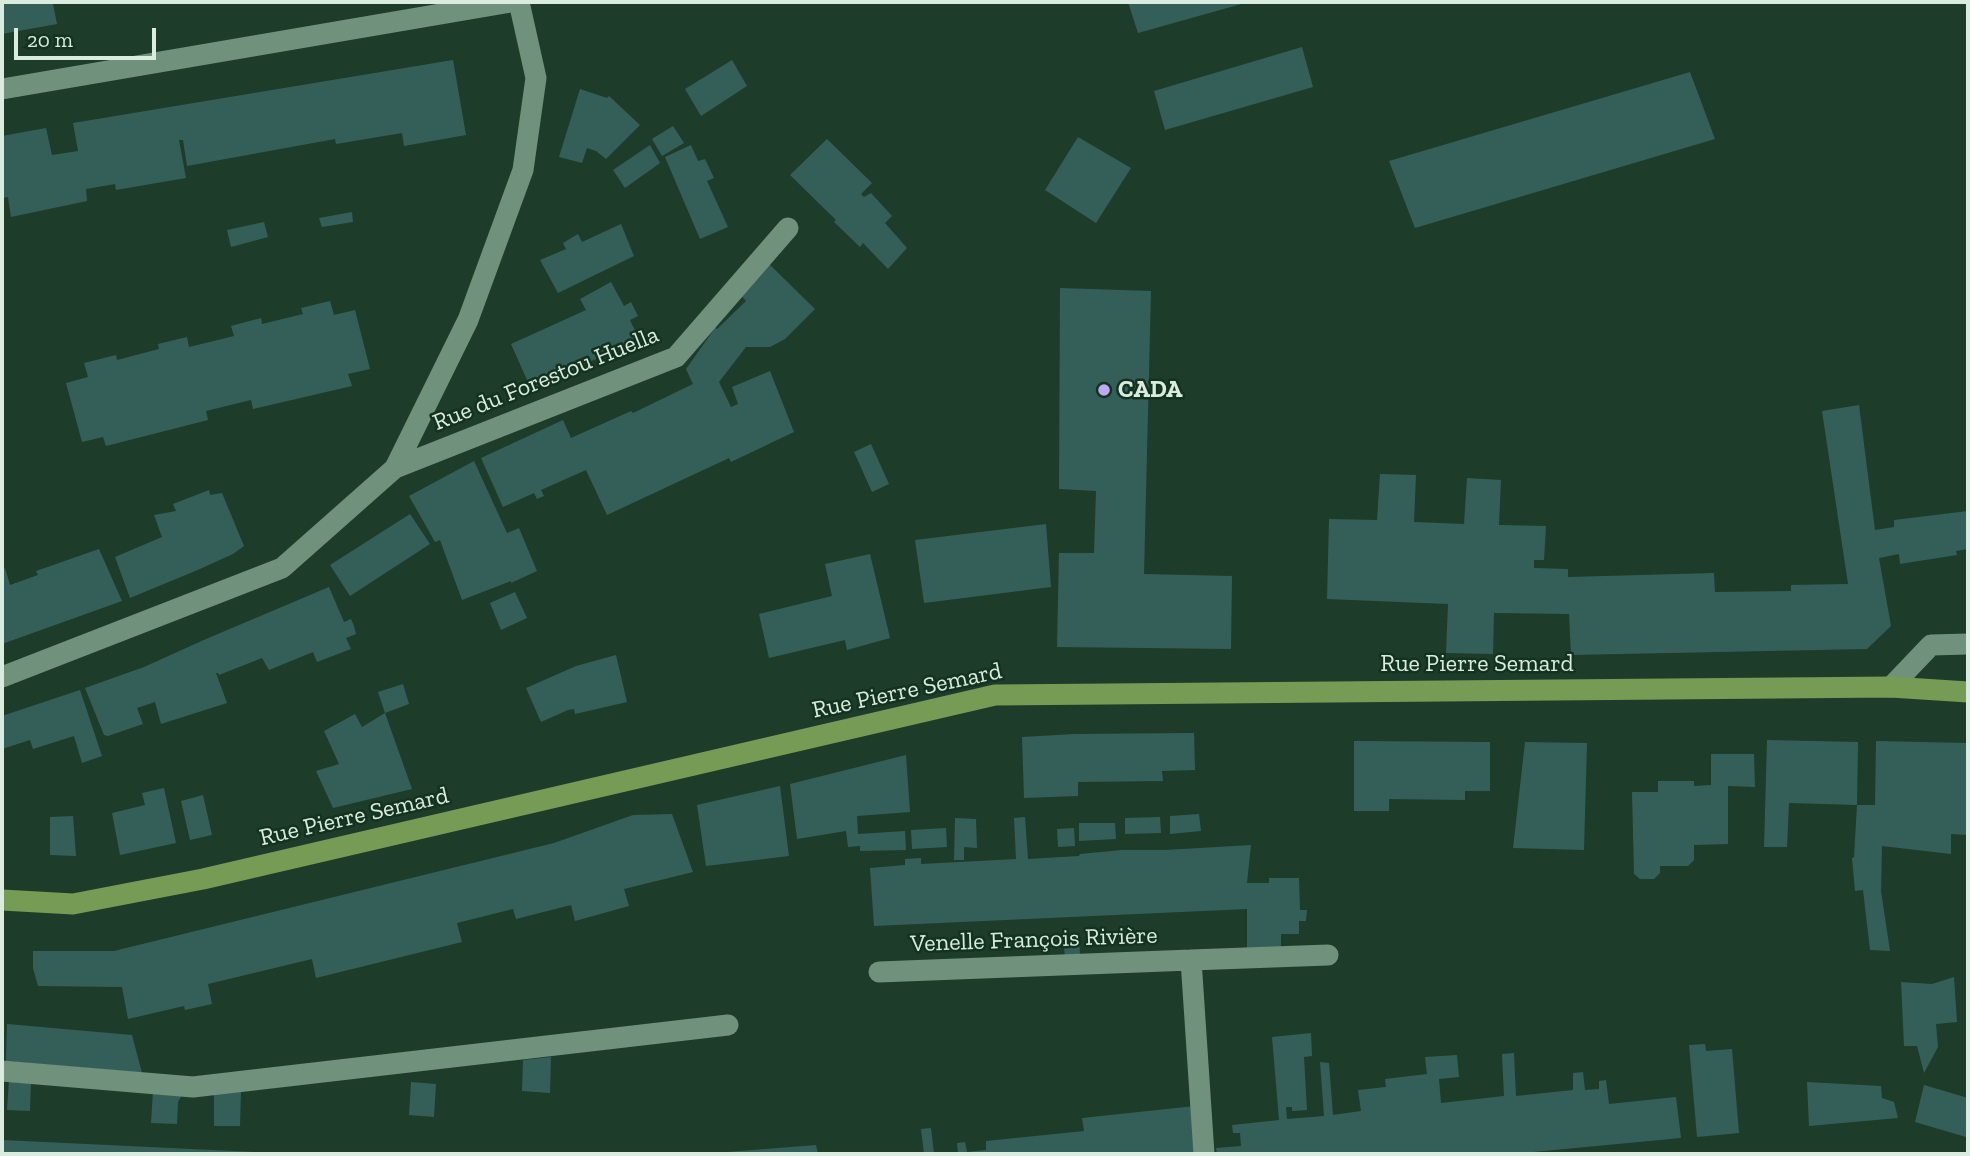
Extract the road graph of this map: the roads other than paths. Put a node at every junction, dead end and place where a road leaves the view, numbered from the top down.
1 (511, 2) edge
2 (519, 2) edge
3 (2, 89) edge
4 (788, 228) dead end
5 (395, 468) junction
6 (1968, 644) edge
7 (2, 677) edge
8 (1891, 687) junction
9 (1968, 692) edge
10 (2, 900) edge
11 (1328, 955) dead end
12 (1191, 960) junction
13 (879, 972) dead end
14 (728, 1025) dead end
15 (2, 1072) edge
16 (1204, 1154) edge

1 - 3 street
2 - 5 street, Rue du Forestou Huella
4 - 5 street, Rue du Forestou Huella
5 - 7 street, Rue du Forestou Huella
6 - 8 street
8 - 9 main road, Rue Pierre Semard
8 - 10 main road, Rue Pierre Semard
11 - 12 street, Venelle François Rivière
12 - 13 street, Venelle François Rivière
12 - 16 street, Venelle François Rivière
14 - 15 street

